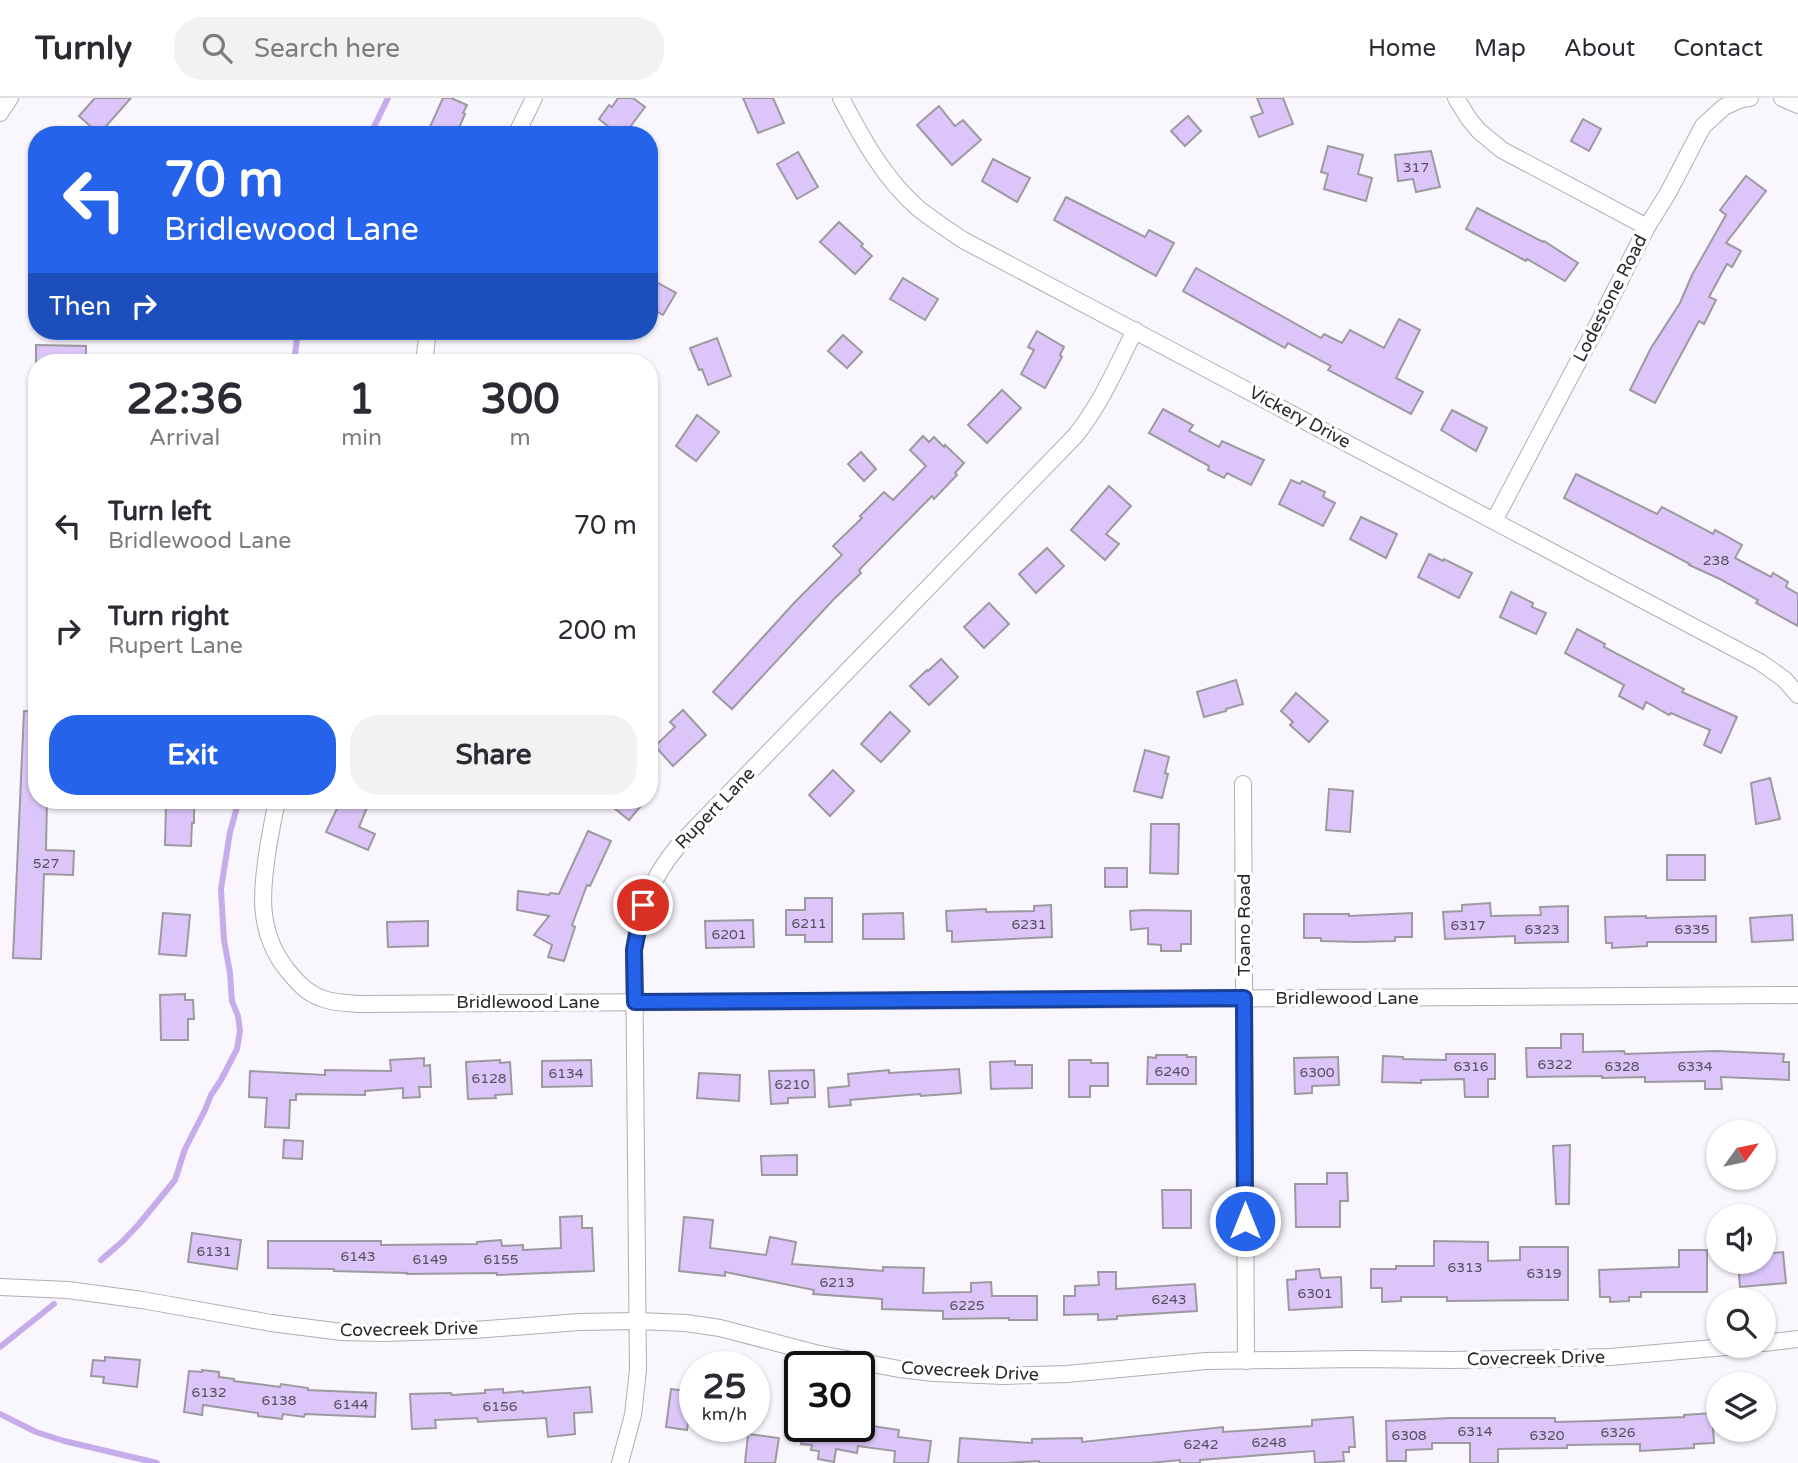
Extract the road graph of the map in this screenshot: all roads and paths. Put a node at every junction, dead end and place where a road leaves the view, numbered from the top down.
1 (10, 98) edge
2 (534, 98) edge
3 (841, 98) edge
4 (1456, 98) edge
5 (1750, 98) edge
6 (1782, 98) edge
7 (1798, 104) edge
8 (0, 113) edge
9 (520, 126) edge
10 (1647, 227) junction
11 (1135, 330) junction
12 (1494, 521) junction
13 (1798, 695) edge
14 (1243, 785) dead end
15 (276, 809) edge
16 (1798, 995) edge
17 (1244, 998) junction
18 (635, 1002) junction
19 (0, 1287) edge
20 (638, 1321) junction
21 (1798, 1339) edge
22 (1776, 1342) edge
23 (1706, 1349) edge
24 (1246, 1361) junction
25 (620, 1463) edge

1 - 8 street
2 - 9 street
3 - 11 street, Vickery Drive
4 - 10 street
5 - 10 street, Lodestone Road
6 - 7 street
10 - 12 street, Lodestone Road
11 - 12 street, Vickery Drive
11 - 18 street, Rupert Lane
12 - 13 street, Vickery Drive
14 - 17 street, Toano Road
15 - 18 street, Bridlewood Lane
16 - 17 street, Bridlewood Lane
17 - 18 street, Bridlewood Lane
17 - 24 street, Toano Road
18 - 20 street, Rupert Lane
19 - 20 street, Covecreek Drive
20 - 24 street, Covecreek Drive
20 - 25 street, Rupert Lane
21 - 22 street
23 - 24 street, Covecreek Drive

